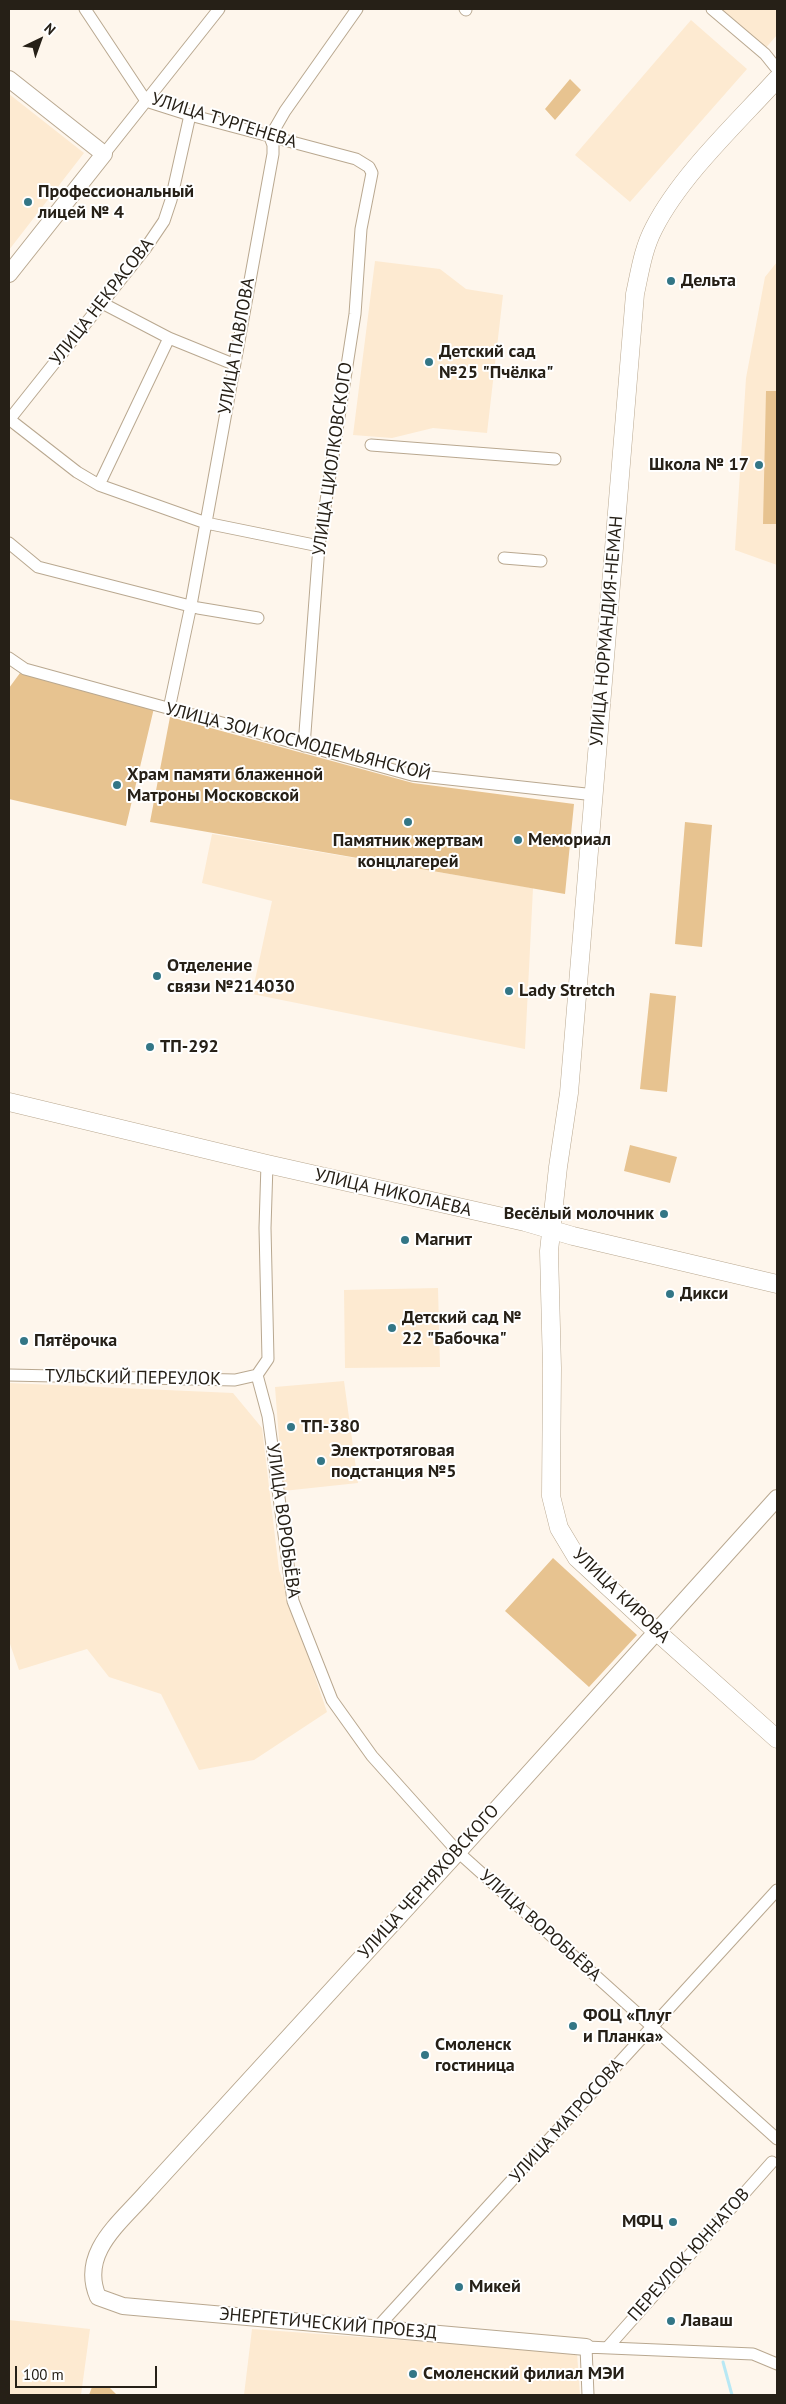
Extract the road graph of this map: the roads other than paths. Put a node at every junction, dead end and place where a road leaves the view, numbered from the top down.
1 (86, 9) edge
2 (219, 9) edge
3 (357, 9) edge
4 (712, 9) edge
5 (777, 69) edge
6 (9, 78) edge
7 (777, 79) edge
8 (146, 101) junction
9 (190, 115) junction
10 (270, 137) junction
11 (104, 154) junction
12 (372, 173) joint
13 (9, 274) edge
14 (102, 304) junction
15 (169, 338) junction
16 (233, 364) junction
17 (9, 419) edge
18 (372, 445) dead end
19 (555, 460) dead end
20 (99, 485) junction
21 (206, 523) junction
22 (9, 543) edge
23 (319, 546) junction
24 (504, 558) dead end
25 (541, 561) dead end
26 (191, 606) junction
27 (258, 618) dead end
28 (9, 658) edge
29 (170, 709) junction
30 (304, 746) junction
31 (595, 795) junction
32 (9, 1102) edge
33 (267, 1164) junction
34 (551, 1229) junction
35 (777, 1284) edge
36 (257, 1374) junction
37 (9, 1375) edge
38 (777, 1498) edge
39 (656, 1632) junction
40 (777, 1739) edge
41 (458, 1852) junction
42 (777, 1890) edge
43 (652, 2027) junction
44 (777, 2139) edge
45 (772, 2162) dead end
46 (92, 2273) joint
47 (376, 2329) junction
48 (586, 2348) junction
49 (607, 2348) junction
50 (777, 2364) edge
51 (588, 2395) edge

1 - 8 street, УЛИЦА ТУРГЕНЕВА
2 - 8 street
3 - 10 street
4 - 5 street
6 - 11 street
7 - 31 main road, УЛИЦА НОРМАНДИЯ-НЕМАН
8 - 9 street, УЛИЦА ТУРГЕНЕВА
8 - 11 street
9 - 10 street, УЛИЦА ТУРГЕНЕВА
9 - 14 street, УЛИЦА НЕКРАСОВА
10 - 12 street, УЛИЦА ТУРГЕНЕВА
10 - 16 street, УЛИЦА ПАВЛОВА
11 - 13 street
12 - 23 street, УЛИЦА ЦИОЛКОВСКОГО
14 - 15 street
14 - 17 street, УЛИЦА НЕКРАСОВА
15 - 16 street
15 - 20 street
16 - 21 street, УЛИЦА ПАВЛОВА
17 - 20 street
18 - 19 street
20 - 21 street
21 - 23 street
21 - 26 street, УЛИЦА ПАВЛОВА
22 - 26 street
23 - 30 street, УЛИЦА ЦИОЛКОВСКОГО
24 - 25 street
26 - 27 street
26 - 29 street, УЛИЦА ПАВЛОВА
28 - 29 street, УЛИЦА ЗОИ КОСМОДЕМЬЯНСКОЙ
29 - 30 street, УЛИЦА ЗОИ КОСМОДЕМЬЯНСКОЙ
30 - 31 street, УЛИЦА ЗОИ КОСМОДЕМЬЯНСКОЙ
31 - 34 main road, УЛИЦА НОРМАНДИЯ-НЕМАН
32 - 33 main road, УЛИЦА НИКОЛАЕВА
33 - 34 main road, УЛИЦА НИКОЛАЕВА
33 - 36 street
34 - 35 main road, УЛИЦА НИКОЛАЕВА
34 - 39 main road, УЛИЦА КИРОВА
36 - 37 street, ТУЛЬСКИЙ ПЕРЕУЛОК
36 - 41 street, УЛИЦА ВОРОБЬЁВА
38 - 39 street, УЛИЦА ЧЕРНЯХОВСКОГО
39 - 40 main road, УЛИЦА КИРОВА
39 - 41 street, УЛИЦА ЧЕРНЯХОВСКОГО
41 - 43 street, УЛИЦА ВОРОБЬЁВА
41 - 46 street, УЛИЦА ЧЕРНЯХОВСКОГО
42 - 43 street, УЛИЦА МАТРОСОВА
43 - 44 street, УЛИЦА ВОРОБЬЁВА
43 - 47 street, УЛИЦА МАТРОСОВА
45 - 49 street, ПЕРЕУЛОК ЮННАТОВ
46 - 47 street, ЭНЕРГЕТИЧЕСКИЙ ПРОЕЗД
47 - 48 street, ЭНЕРГЕТИЧЕСКИЙ ПРОЕЗД
48 - 49 street
48 - 51 street
49 - 50 street

